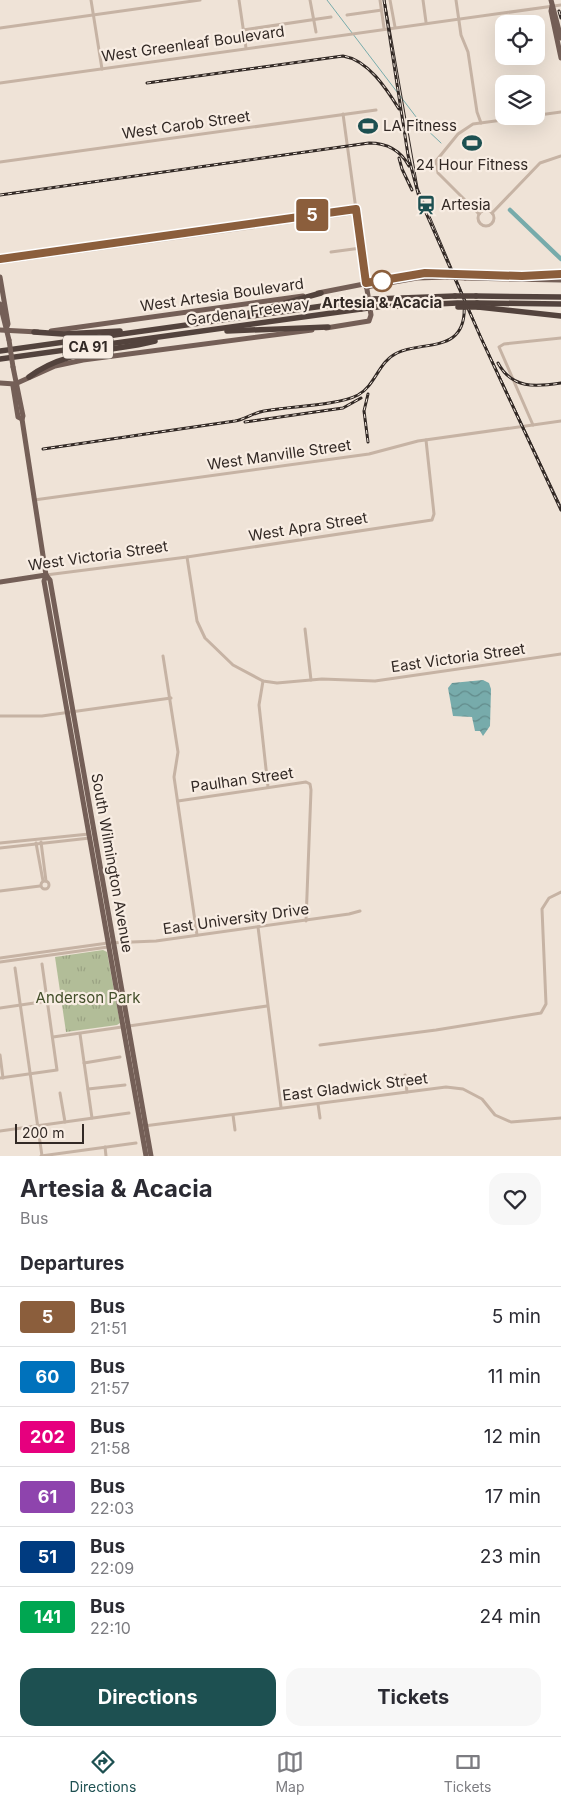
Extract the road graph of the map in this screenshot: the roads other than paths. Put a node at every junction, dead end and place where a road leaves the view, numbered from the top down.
1 (91, 0) edge
2 (200, 0) edge
3 (238, 0) edge
4 (310, 0) edge
5 (380, 0) edge
6 (390, 0) edge
7 (423, 0) edge
8 (456, 0) edge
9 (551, 3) edge
10 (561, 5) edge
11 (382, 10) junction
12 (94, 15) junction
13 (347, 15) dead end
14 (331, 17) dead end
15 (459, 18) junction
16 (314, 20) junction
17 (426, 22) junction
18 (395, 27) junction
19 (0, 28) edge
20 (386, 28) junction
21 (243, 30) junction
22 (316, 32) dead end
23 (561, 38) edge
24 (246, 48) junction
25 (561, 58) edge
26 (102, 69) junction
27 (0, 83) edge
28 (376, 110) dead end
29 (561, 112) edge
30 (343, 114) junction
31 (481, 122) junction
32 (561, 156) edge
33 (0, 162) edge
34 (356, 209) junction
35 (492, 213) junction
36 (479, 214) junction
37 (361, 248) junction
38 (331, 252) dead end
39 (30, 257) junction
40 (0, 259) edge
41 (0, 263) edge
42 (0, 277) edge
43 (527, 278) junction
44 (561, 278) edge
45 (366, 285) junction
46 (321, 293) junction
47 (561, 298) edge
48 (456, 302) junction
49 (476, 302) junction
50 (376, 303) junction
51 (0, 304) edge
52 (359, 304) junction
53 (561, 304) edge
54 (561, 316) edge
55 (235, 318) junction
56 (175, 327) junction
57 (328, 327) junction
58 (3, 329) edge
59 (34, 332) junction
60 (195, 332) junction
61 (176, 335) junction
62 (561, 338) edge
63 (0, 355) edge
64 (29, 377) junction
65 (0, 383) edge
66 (15, 384) junction
67 (561, 421) edge
68 (533, 425) junction
69 (426, 440) junction
70 (34, 500) junction
71 (186, 557) junction
72 (46, 575) junction
73 (0, 582) edge
74 (305, 629) dead end
75 (561, 654) edge
76 (163, 656) dead end
77 (311, 680) junction
78 (263, 681) junction
79 (358, 681) joint
80 (171, 698) junction
81 (70, 711) junction
82 (0, 716) edge
83 (268, 787) junction
84 (178, 801) junction
85 (91, 836) junction
86 (38, 842) junction
87 (0, 844) edge
88 (0, 848) edge
89 (0, 891) edge
90 (561, 892) edge
91 (360, 911) dead end
92 (306, 921) junction
93 (258, 927) junction
94 (197, 935) junction
95 (114, 944) junction
96 (108, 945) junction
97 (0, 960) edge
98 (42, 964) dead end
99 (15, 968) dead end
100 (48, 1002) junction
101 (21, 1005) junction
102 (267, 1006) junction
103 (0, 1008) edge
104 (125, 1027) junction
105 (80, 1034) junction
106 (53, 1037) junction
107 (320, 1045) dead end
108 (0, 1055) edge
109 (120, 1057) dead end
110 (84, 1063) junction
111 (30, 1074) junction
112 (405, 1075) dead end
113 (2, 1078) edge
114 (124, 1085) dead end
115 (88, 1090) junction
116 (407, 1092) junction
117 (60, 1093) dead end
118 (318, 1104) junction
119 (281, 1107) junction
120 (129, 1113) dead end
121 (233, 1115) junction
122 (92, 1118) junction
123 (320, 1118) dead end
124 (561, 1118) edge
125 (65, 1122) junction
126 (37, 1126) junction
127 (143, 1126) junction
128 (235, 1130) dead end
129 (0, 1131) edge
130 (136, 1143) dead end
131 (105, 1147) junction
132 (41, 1156) edge
133 (106, 1156) edge
134 (146, 1156) edge
135 (151, 1156) edge

1 - 12 street
2 - 12 street
3 - 21 street
4 - 16 street
5 - 11 street
6 - 18 street
7 - 17 street
8 - 15 street
9 - 10 street, West Greenleaf Boulevard
9 - 15 street, West Greenleaf Boulevard
9 - 23 main road
9 - 25 main road
11 - 13 street
11 - 20 street
12 - 19 street
12 - 26 street
14 - 16 street
15 - 17 street, West Greenleaf Boulevard
15 - 31 street
16 - 21 street
16 - 22 street
17 - 18 street, West Greenleaf Boulevard
18 - 20 street, West Greenleaf Boulevard
20 - 24 street, West Greenleaf Boulevard
21 - 24 street
24 - 26 street, West Greenleaf Boulevard
26 - 27 street, West Greenleaf Boulevard
28 - 30 street, West Carob Street
29 - 31 street
30 - 33 street, West Carob Street
30 - 34 street
31 - 36 street
32 - 35 street
34 - 37 street
34 - 39 street
35 - 36 street
35 - 36 street
37 - 38 street
37 - 45 street
39 - 40 street
39 - 41 street
42 - 58 main road, South Wilmington Avenue
43 - 44 main road
43 - 44 main road
43 - 45 main road, West Artesia Boulevard, bridge
45 - 46 main road, West Artesia Boulevard
45 - 57 main road
46 - 55 highway
46 - 59 main road, West Artesia Boulevard
47 - 49 highway, Gardena Freeway / CA 91
48 - 49 highway, Gardena Freeway / CA 91, bridge
48 - 49 highway, bridge
48 - 50 highway, Gardena Freeway / CA 91
48 - 50 highway, Gardena Freeway / CA 91
49 - 53 highway
49 - 54 highway
50 - 52 highway, Gardena Freeway / CA 91, bridge
51 - 58 main road, South Wilmington Avenue
52 - 55 highway, Gardena Freeway / CA 91
52 - 60 highway, Gardena Freeway / CA 91
52 - 63 highway
55 - 56 highway, Gardena Freeway / CA 91
56 - 59 highway
56 - 63 highway, Gardena Freeway / CA 91
57 - 60 highway
57 - 64 main road
58 - 59 main road, West Artesia Boulevard
58 - 66 main road, South Wilmington Avenue, bridge
60 - 61 highway, Gardena Freeway / CA 91
61 - 63 highway, Gardena Freeway / CA 91
61 - 64 highway
62 - 68 street
64 - 66 main road
65 - 66 main road
66 - 70 main road, South Wilmington Avenue
67 - 68 street, West Manville Street
68 - 69 street, West Manville Street
69 - 70 street, West Manville Street
69 - 71 street, West Apra Street
70 - 72 main road, South Wilmington Avenue
71 - 72 street, West Victoria Street
71 - 78 street, West Victoria Street
72 - 73 main road, West Victoria Street
72 - 81 main road, South Wilmington Avenue
74 - 77 street
75 - 79 street, East Victoria Street
76 - 80 street
77 - 78 street, West Victoria Street
77 - 79 street, West Victoria Street
78 - 83 street
80 - 81 street
80 - 84 street
81 - 82 street
81 - 85 main road, South Wilmington Avenue
83 - 84 street, Paulhan Street
83 - 92 street, Paulhan Street
84 - 94 street
85 - 86 street
85 - 95 main road, South Wilmington Avenue
85 - 96 main road, South Wilmington Avenue
86 - 87 street
86 - 88 street
86 - 89 street
90 - 107 street
91 - 92 street, East University Drive
92 - 93 street, East University Drive
93 - 94 street, East University Drive
93 - 102 street
94 - 95 street, East University Drive
95 - 96 street, East University Drive
95 - 104 main road, South Wilmington Avenue
96 - 97 street, East University Drive
96 - 104 main road, South Wilmington Avenue
98 - 100 street
99 - 101 street
100 - 101 street
100 - 106 street
101 - 103 street
101 - 111 street
102 - 104 street
102 - 119 street
104 - 105 street
104 - 127 main road, South Wilmington Avenue
105 - 106 street
105 - 110 street
106 - 111 street
108 - 113 street
109 - 110 street
110 - 115 street
111 - 113 street
111 - 126 street
112 - 116 street
114 - 115 street
115 - 122 street
116 - 118 street, East Gladwick Street
116 - 124 street, East Gladwick Street
117 - 125 street
118 - 119 street, East Gladwick Street
118 - 123 street
119 - 121 street, East Gladwick Street
120 - 122 street
121 - 127 street, East Gladwick Street
121 - 128 street
122 - 125 street
125 - 126 street
126 - 129 street
126 - 132 street
127 - 134 main road, South Wilmington Avenue
127 - 135 main road, South Wilmington Avenue
130 - 131 street
131 - 132 street
131 - 133 street

